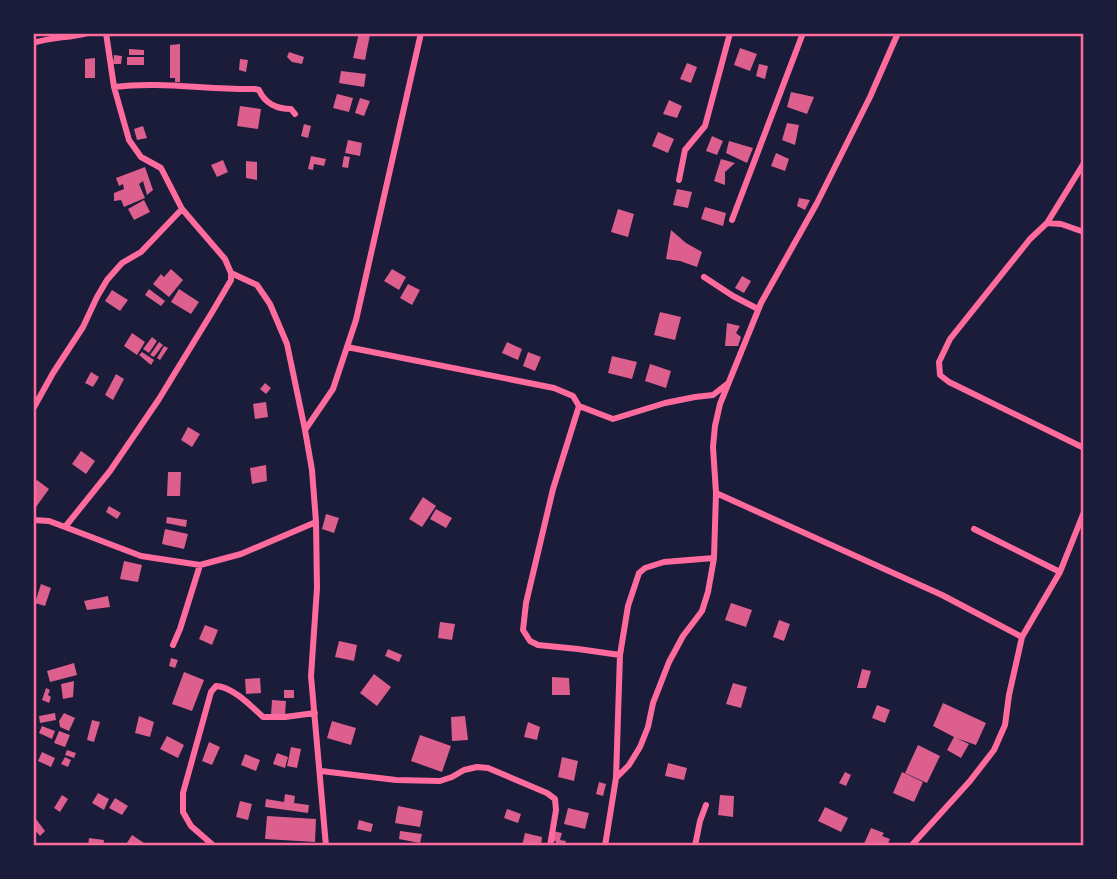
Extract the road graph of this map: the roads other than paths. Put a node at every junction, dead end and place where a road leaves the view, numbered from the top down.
1 (87, 33) edge
2 (106, 33) edge
3 (421, 33) edge
4 (730, 33) edge
5 (803, 33) edge
6 (898, 33) edge
7 (33, 44) edge
8 (114, 86) junction
9 (295, 114) dead end
10 (1084, 163) edge
11 (679, 180) dead end
12 (182, 209) junction
13 (732, 220) dead end
14 (1047, 223) junction
15 (1084, 232) edge
16 (231, 273) junction
17 (704, 277) dead end
18 (758, 309) junction
19 (347, 347) junction
20 (728, 384) junction
21 (579, 406) junction
22 (33, 409) edge
23 (305, 430) junction
24 (1084, 448) edge
25 (716, 493) junction
26 (1084, 512) edge
27 (33, 520) edge
28 (316, 522) junction
29 (65, 527) junction
30 (974, 529) dead end
31 (713, 558) junction
32 (200, 565) junction
33 (1060, 572) junction
34 (1022, 637) junction
35 (173, 645) dead end
36 (620, 656) junction
37 (315, 713) junction
38 (321, 771) junction
39 (616, 778) junction
40 (706, 806) dead end
41 (914, 845) edge
42 (214, 846) edge
43 (326, 846) edge
44 (550, 846) edge
45 (605, 846) edge
46 (695, 846) edge

1 - 7 street
2 - 8 street
3 - 19 street
4 - 11 street
5 - 13 street
6 - 18 street
8 - 9 street
8 - 12 street
10 - 14 street
12 - 16 street
12 - 22 street
14 - 15 street
14 - 24 street
16 - 23 street
16 - 29 street
17 - 18 street
18 - 20 street
19 - 21 street
19 - 23 street
20 - 21 street
20 - 25 street
21 - 36 street
23 - 28 street
25 - 31 street
25 - 34 street
26 - 33 street
27 - 29 street
28 - 32 street
28 - 37 street
29 - 32 street
30 - 33 street
31 - 36 street
31 - 39 street
32 - 35 street
33 - 34 street
34 - 41 street
36 - 39 street
37 - 38 street
37 - 42 street
38 - 43 street
38 - 44 street
39 - 45 street
40 - 46 street

